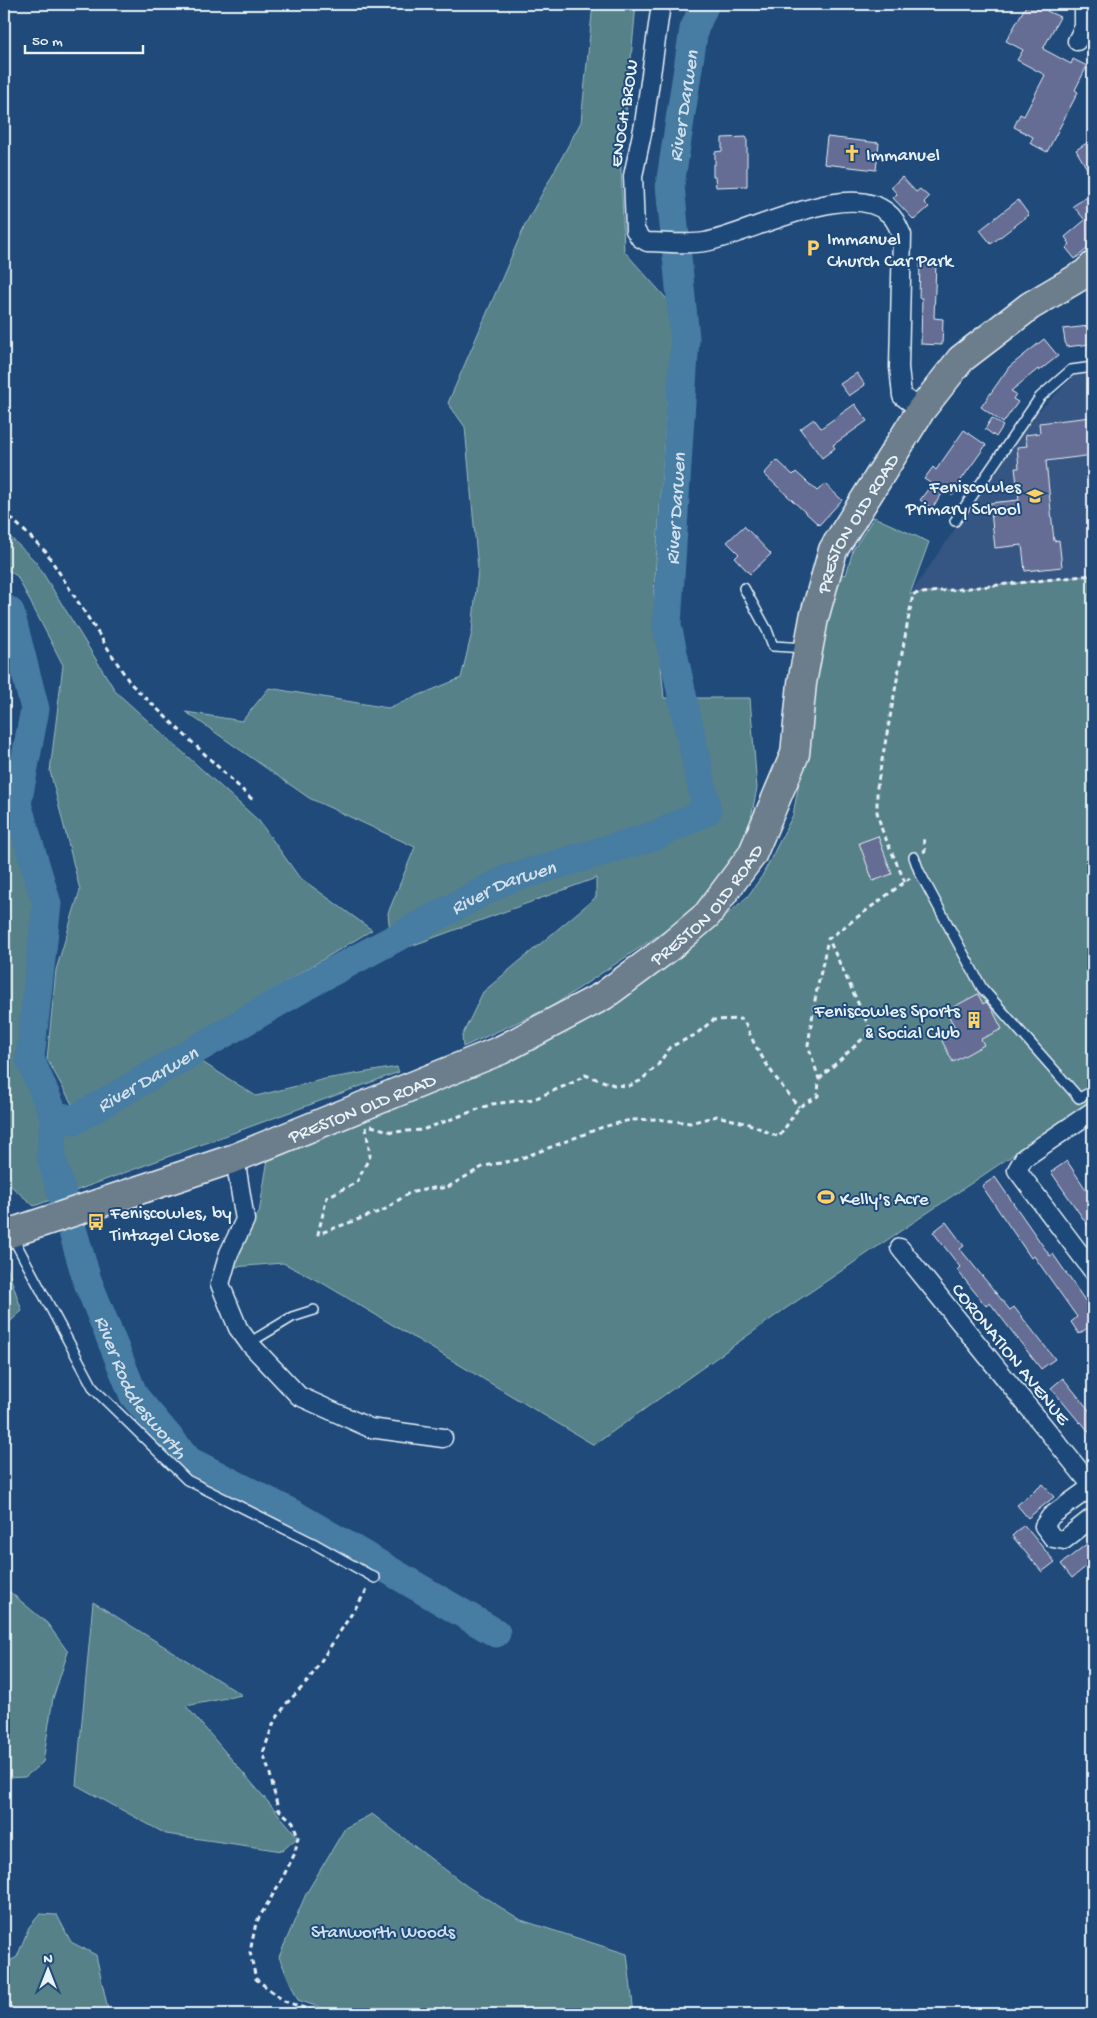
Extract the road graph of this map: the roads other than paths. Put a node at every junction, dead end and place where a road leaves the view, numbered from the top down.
1 (661, 4) edge
2 (1084, 4) edge
3 (1077, 41) dead end
4 (1091, 276) edge
5 (1093, 367) edge
6 (921, 410) junction
7 (955, 521) dead end
8 (744, 588) dead end
9 (809, 648) junction
10 (914, 857) dead end
11 (1093, 1092) edge
12 (1093, 1111) edge
13 (235, 1158) junction
14 (7, 1234) edge
15 (900, 1248) dead end
16 (1093, 1270) edge
17 (314, 1310) dead end
18 (249, 1343) junction
19 (443, 1438) dead end
20 (1093, 1484) edge
21 (1093, 1490) edge
22 (1093, 1517) edge
23 (375, 1578) road end

1 - 6 street, ENOCH BROW
2 - 3 street
4 - 6 main road, PRESTON OLD ROAD
5 - 7 lane
6 - 9 main road, PRESTON OLD ROAD
8 - 9 lane
9 - 13 main road, PRESTON OLD ROAD
10 - 11 lane
12 - 16 street
13 - 14 main road, PRESTON OLD ROAD
13 - 18 street
14 - 23 lane
15 - 20 street, CORONATION AVENUE
17 - 18 lane
18 - 19 street
21 - 22 street

